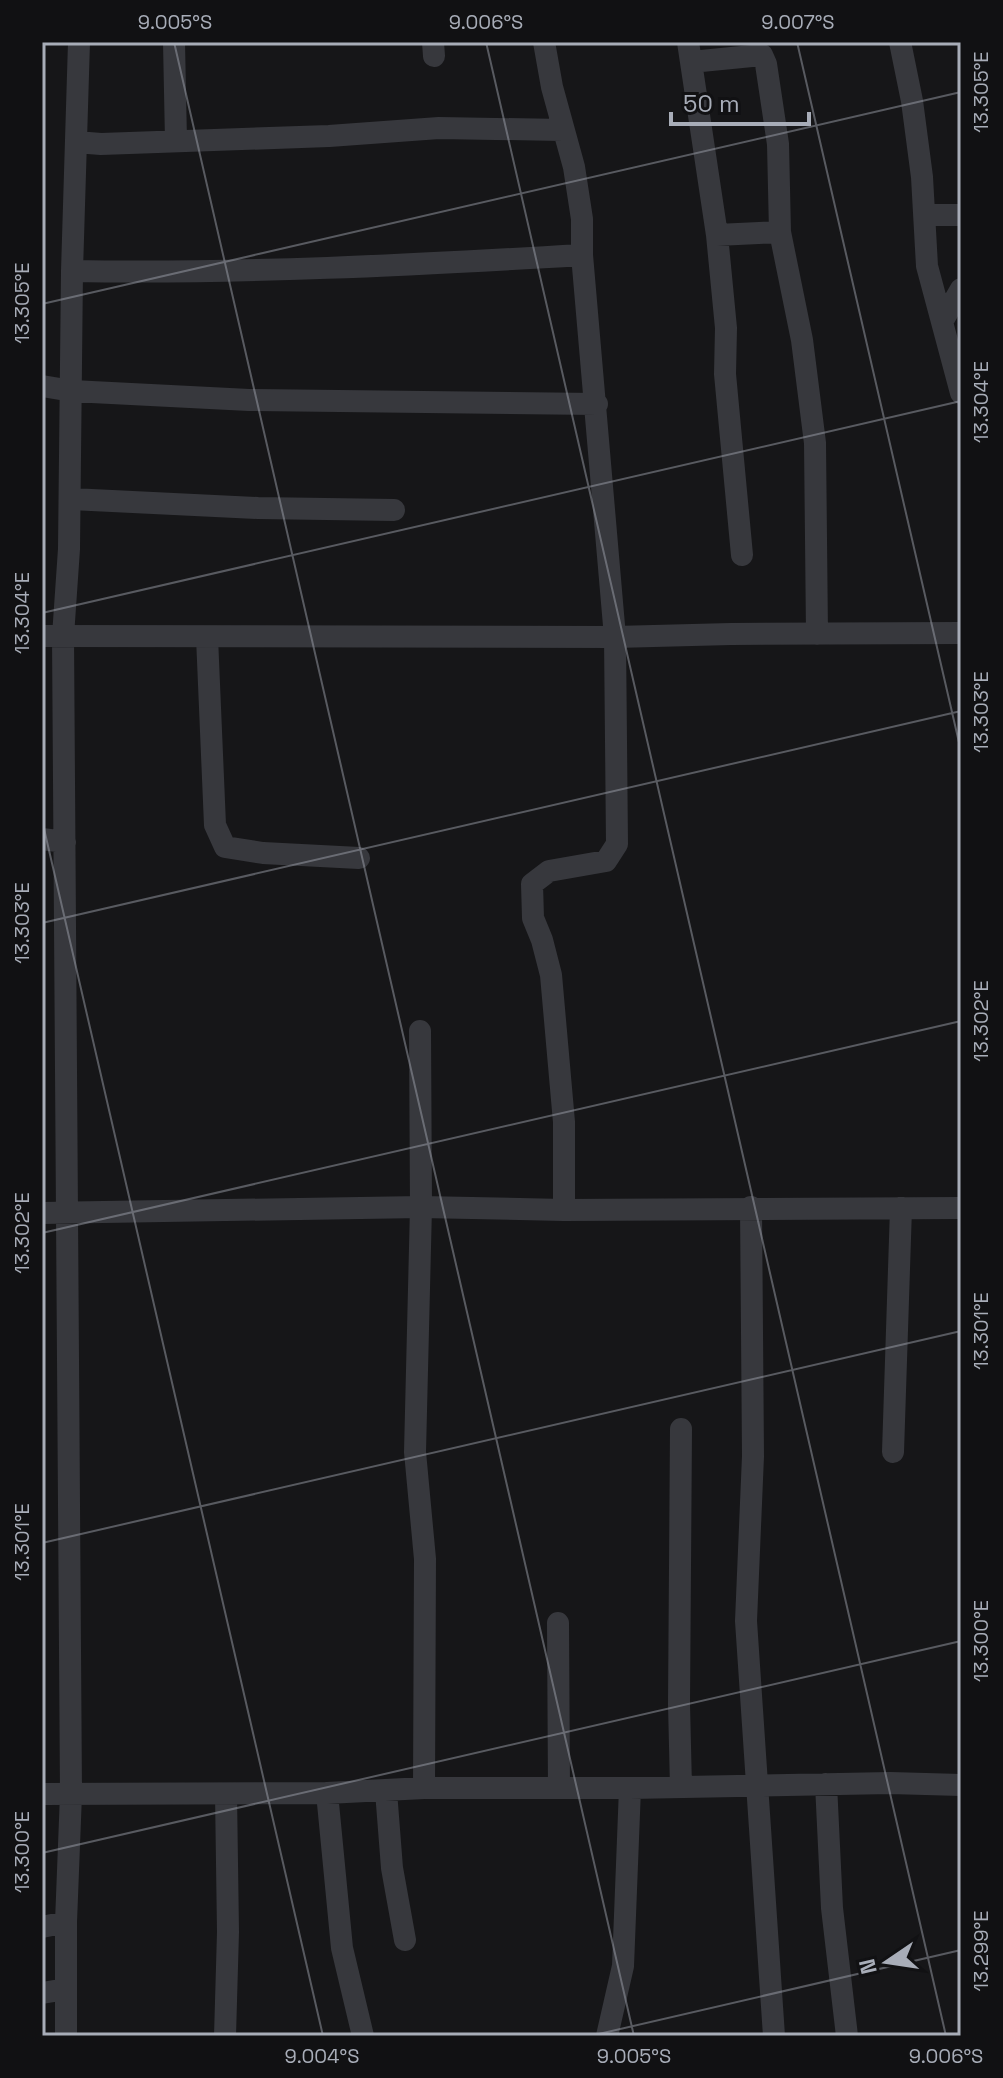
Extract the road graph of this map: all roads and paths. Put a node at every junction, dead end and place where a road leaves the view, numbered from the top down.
1 (79, 42) edge
2 (174, 42) edge
3 (544, 42) edge
4 (900, 42) edge
5 (689, 52) edge
6 (563, 130) junction
7 (176, 141) junction
8 (76, 142) junction
9 (926, 215) junction
10 (961, 215) edge
11 (780, 232) junction
12 (717, 235) junction
13 (582, 255) junction
14 (72, 271) junction
15 (961, 289) edge
16 (942, 322) junction
17 (42, 386) edge
18 (72, 391) junction
19 (961, 393) edge
20 (597, 404) junction
21 (71, 499) junction
22 (394, 510) dead end
23 (742, 555) dead end
24 (961, 633) edge
25 (817, 634) junction
26 (53, 636) edge
27 (207, 637) junction
28 (615, 637) junction
29 (42, 839) edge
30 (65, 842) junction
31 (359, 858) dead end
32 (420, 1031) dead end
33 (421, 1207) junction
34 (751, 1207) junction
35 (901, 1208) junction
36 (961, 1208) edge
37 (564, 1210) junction
38 (42, 1213) edge
39 (69, 1213) junction
40 (681, 1429) dead end
41 (893, 1452) dead end
42 (558, 1623) dead end
43 (826, 1784) junction
44 (756, 1785) junction
45 (961, 1785) edge
46 (681, 1787) junction
47 (424, 1788) junction
48 (559, 1788) junction
49 (630, 1788) junction
50 (386, 1791) junction
51 (327, 1793) junction
52 (42, 1794) edge
53 (71, 1794) junction
54 (226, 1794) junction
55 (66, 1922) junction
56 (42, 1927) edge
57 (405, 1940) dead end
58 (66, 1989) junction
59 (42, 1993) edge
60 (66, 2036) edge
61 (225, 2036) edge
62 (363, 2036) edge
63 (607, 2036) edge
64 (774, 2036) edge
65 (847, 2036) edge

1 - 8 street
2 - 7 street
3 - 6 street
4 - 9 street
5 - 11 street
5 - 12 street
6 - 7 street
6 - 13 street
7 - 8 street
8 - 14 street
9 - 10 street
9 - 16 street
11 - 12 street
11 - 25 street
12 - 23 street
13 - 14 street
13 - 20 street
14 - 18 street
15 - 16 street
16 - 19 street
17 - 18 street
18 - 20 street
18 - 21 street
20 - 28 street
21 - 22 street
21 - 26 street
24 - 25 street
25 - 28 street
26 - 27 street
26 - 30 street
27 - 28 street
27 - 31 street
28 - 37 street
29 - 30 street
30 - 39 street
32 - 33 street
33 - 37 street
33 - 39 street
33 - 47 street
34 - 35 street
34 - 37 street
34 - 44 street
35 - 36 street
35 - 41 street
38 - 39 street
39 - 53 street
40 - 46 street
42 - 48 street
43 - 44 street
43 - 45 street
43 - 65 street
44 - 46 street
44 - 64 street
46 - 49 street
47 - 48 street
47 - 50 street
48 - 49 street
49 - 63 street
50 - 51 street
50 - 57 street
51 - 54 street
51 - 62 street
52 - 53 street
53 - 54 street
53 - 55 street
54 - 61 street
55 - 56 street
55 - 58 street
58 - 59 street
58 - 60 street

